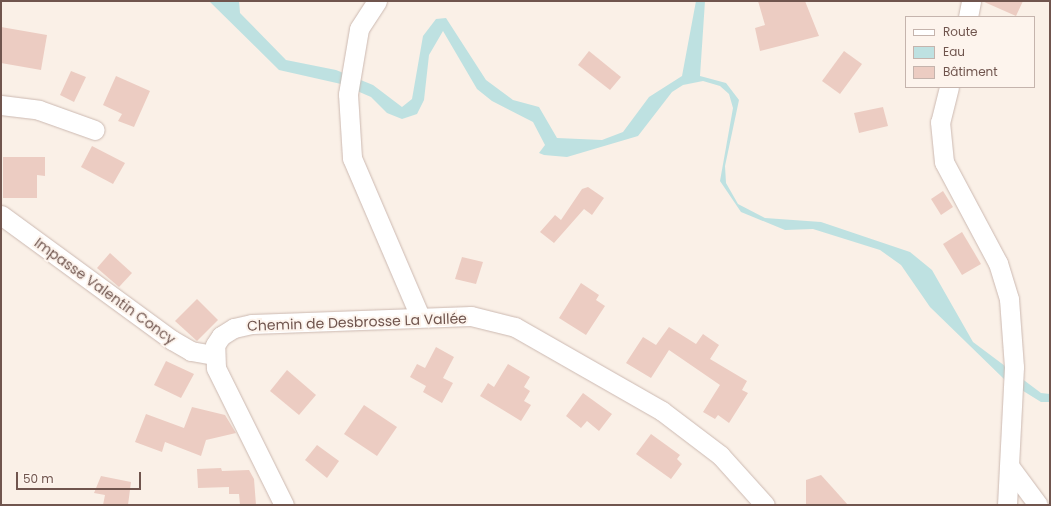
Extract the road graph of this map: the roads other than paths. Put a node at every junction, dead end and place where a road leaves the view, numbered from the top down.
1 (377, 1) edge
2 (971, 1) edge
3 (968, 16) edge
4 (949, 88) edge
5 (1, 105) edge
6 (96, 130) dead end
7 (1, 215) edge
8 (420, 317) junction
9 (214, 355) junction
10 (1010, 467) junction
11 (284, 505) edge
12 (765, 505) edge
13 (1007, 505) edge
14 (1038, 505) edge

1 - 8 street
2 - 3 street
4 - 10 street
5 - 6 street
7 - 9 street, Impasse Valentin Concy
8 - 9 street, Chemin de Desbrosse La Vallée
8 - 12 street, Chemin de Desbrosse La Vallée
9 - 11 street
10 - 13 street
10 - 14 street

